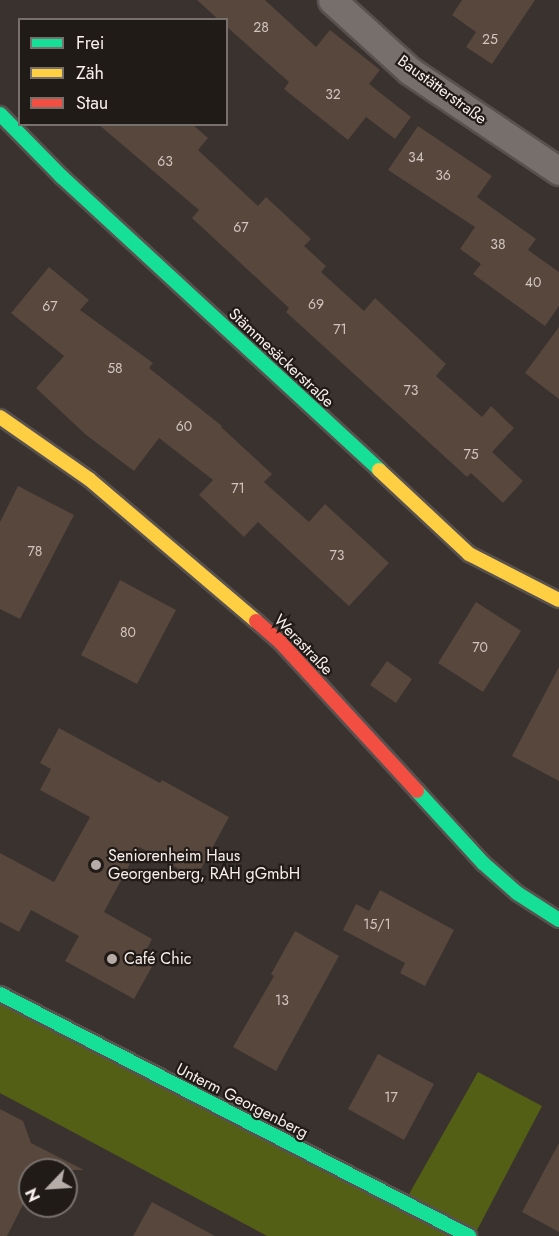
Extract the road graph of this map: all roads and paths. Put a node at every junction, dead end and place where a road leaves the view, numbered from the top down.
1 (332, 0) edge
2 (0, 114) edge
3 (559, 171) edge
4 (0, 417) edge
5 (559, 600) edge
6 (559, 920) edge
7 (0, 994) edge
8 (469, 1236) edge

1 - 3 street, Baustätterstraße
2 - 5 street, Stämmesäckerstraße
4 - 6 street, Werastraße
7 - 8 street, Unterm Georgenberg

